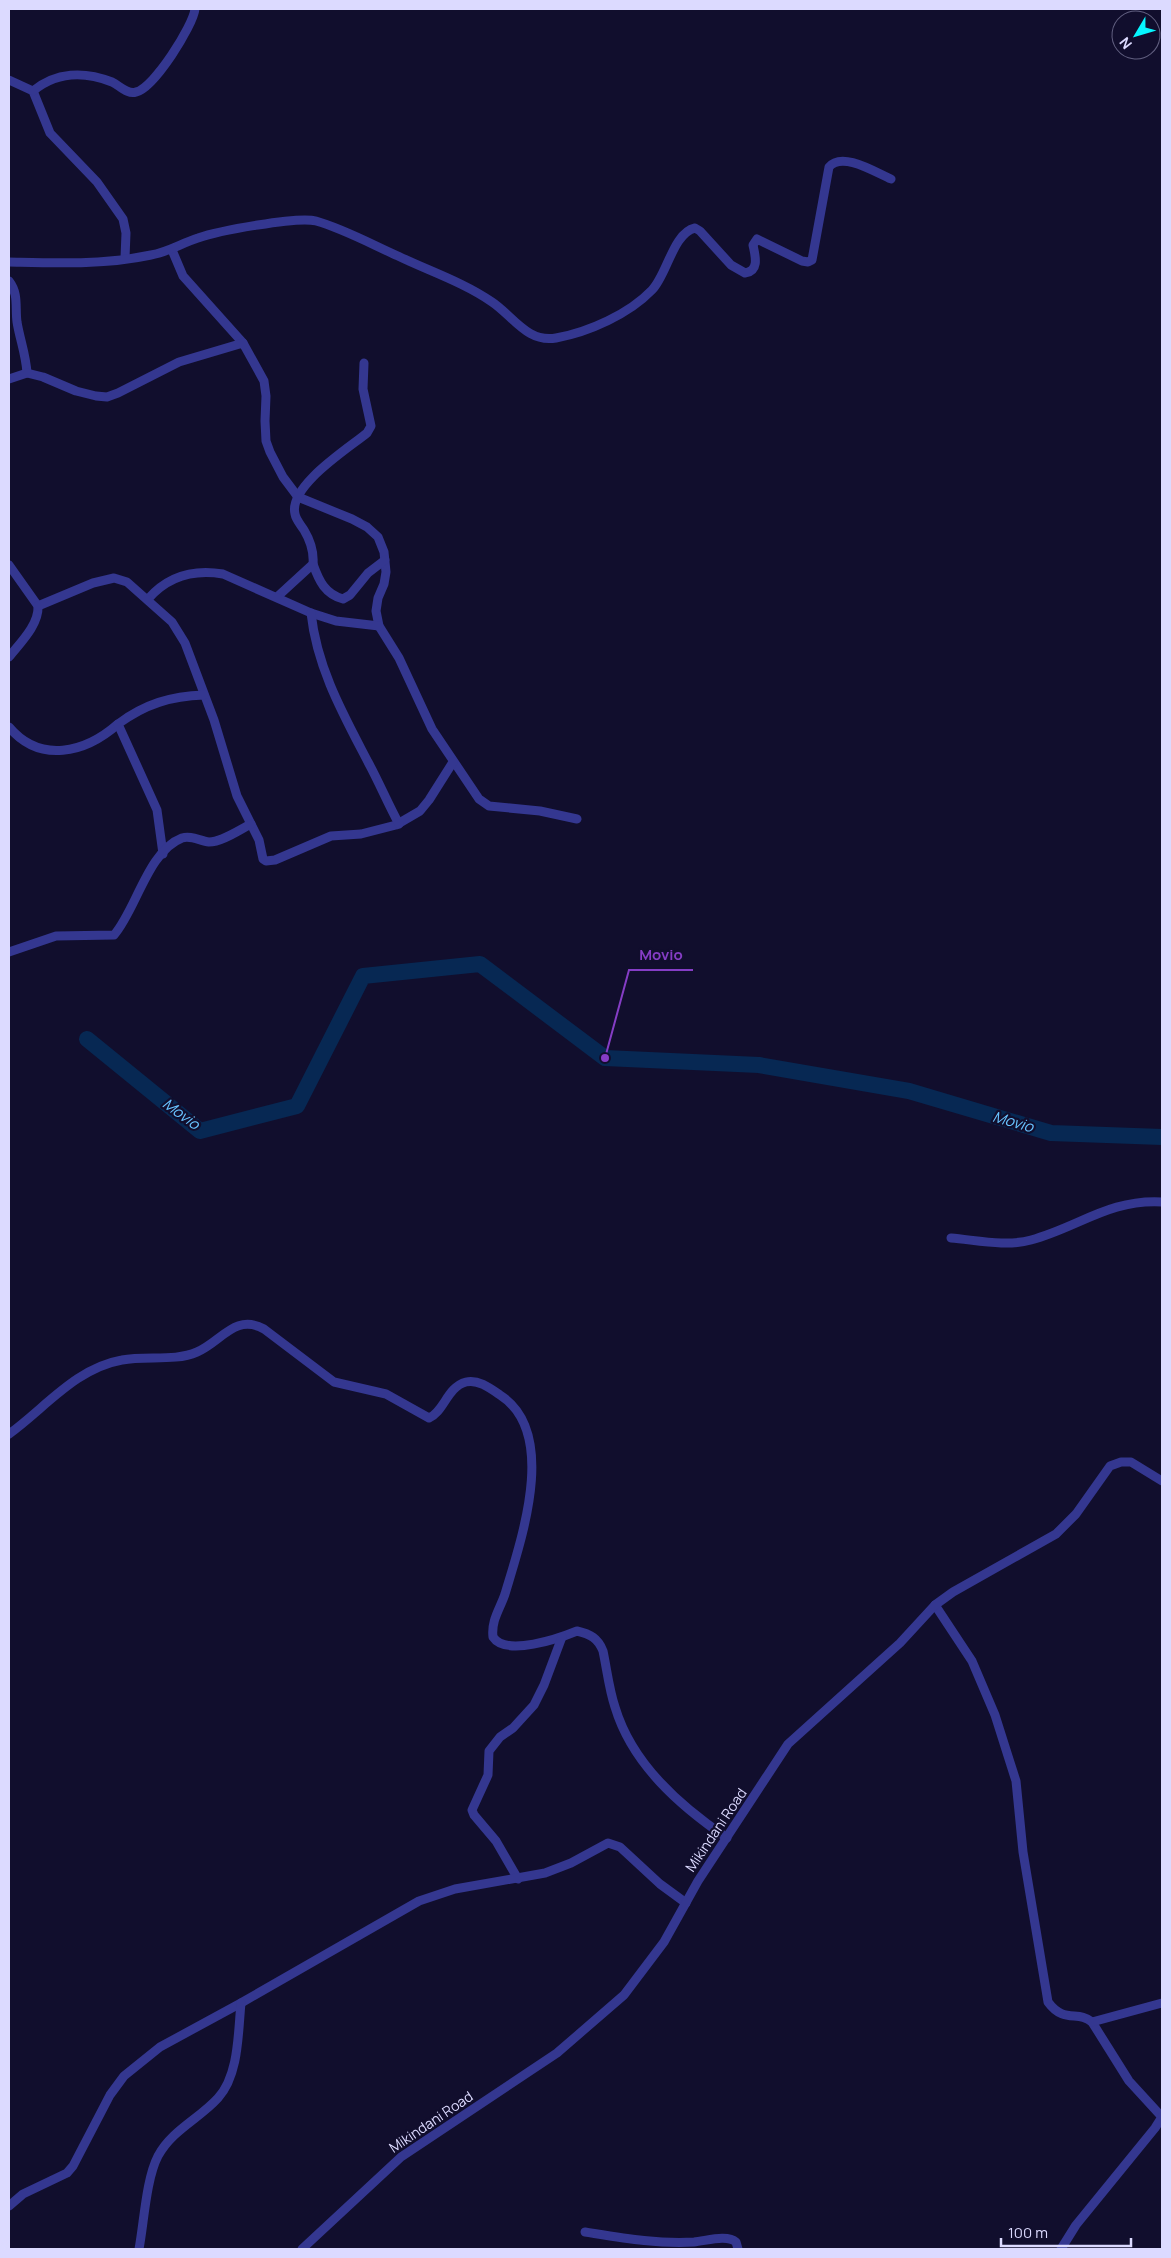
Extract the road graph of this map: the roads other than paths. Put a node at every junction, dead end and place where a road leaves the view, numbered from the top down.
1 (195, 9) edge
2 (9, 80) edge
3 (33, 91) junction
4 (891, 179) dead end
5 (172, 250) junction
6 (125, 258) junction
7 (9, 262) edge
8 (9, 281) edge
9 (243, 343) junction
10 (364, 364) dead end
11 (27, 373) junction
12 (9, 379) edge
13 (298, 497) junction
14 (385, 560) junction
15 (313, 564) junction
16 (9, 566) edge
17 (277, 597) junction
18 (148, 599) junction
19 (38, 606) junction
20 (311, 614) junction
21 (379, 626) junction
22 (9, 657) edge
23 (204, 695) junction
24 (118, 724) junction
25 (9, 727) edge
26 (453, 762) junction
27 (577, 819) dead end
28 (251, 824) junction
29 (399, 824) junction
30 (163, 854) junction
31 (9, 952) edge
32 (1162, 1202) edge
33 (951, 1238) dead end
34 (9, 1434) edge
35 (1162, 1481) edge
36 (934, 1606) junction
37 (562, 1637) junction
38 (727, 1838) junction
39 (518, 1879) junction
40 (686, 1903) junction
41 (1162, 2002) edge
42 (240, 2003) junction
43 (1092, 2022) junction
44 (1162, 2117) edge
45 (9, 2206) edge
46 (585, 2232) dead end
47 (140, 2249) edge
48 (302, 2249) edge
49 (738, 2249) edge
50 (1062, 2249) edge

1 - 3 street
2 - 3 street
3 - 6 street
4 - 5 street
5 - 6 street
5 - 9 street
6 - 7 street
8 - 11 street
9 - 11 street
9 - 13 street
10 - 13 street
11 - 12 street
13 - 14 street
13 - 15 street
14 - 15 street
14 - 21 street
15 - 17 street
16 - 19 street
17 - 18 street
17 - 20 street
18 - 19 street
18 - 23 street
19 - 22 street
20 - 21 street
20 - 29 street
21 - 26 street
23 - 24 street
23 - 28 street
24 - 25 street
24 - 30 street
26 - 27 street
26 - 29 street
28 - 29 street
28 - 30 street
30 - 31 street
32 - 33 street
34 - 37 street
35 - 36 street, Mikindani Road
36 - 38 street, Mikindani Road
36 - 43 street
37 - 38 street
37 - 39 street
38 - 40 street, Mikindani Road
39 - 40 street
39 - 42 street
40 - 48 street, Mikindani Road
41 - 43 street
42 - 45 street
42 - 47 street
43 - 44 street
44 - 50 street
46 - 49 street

